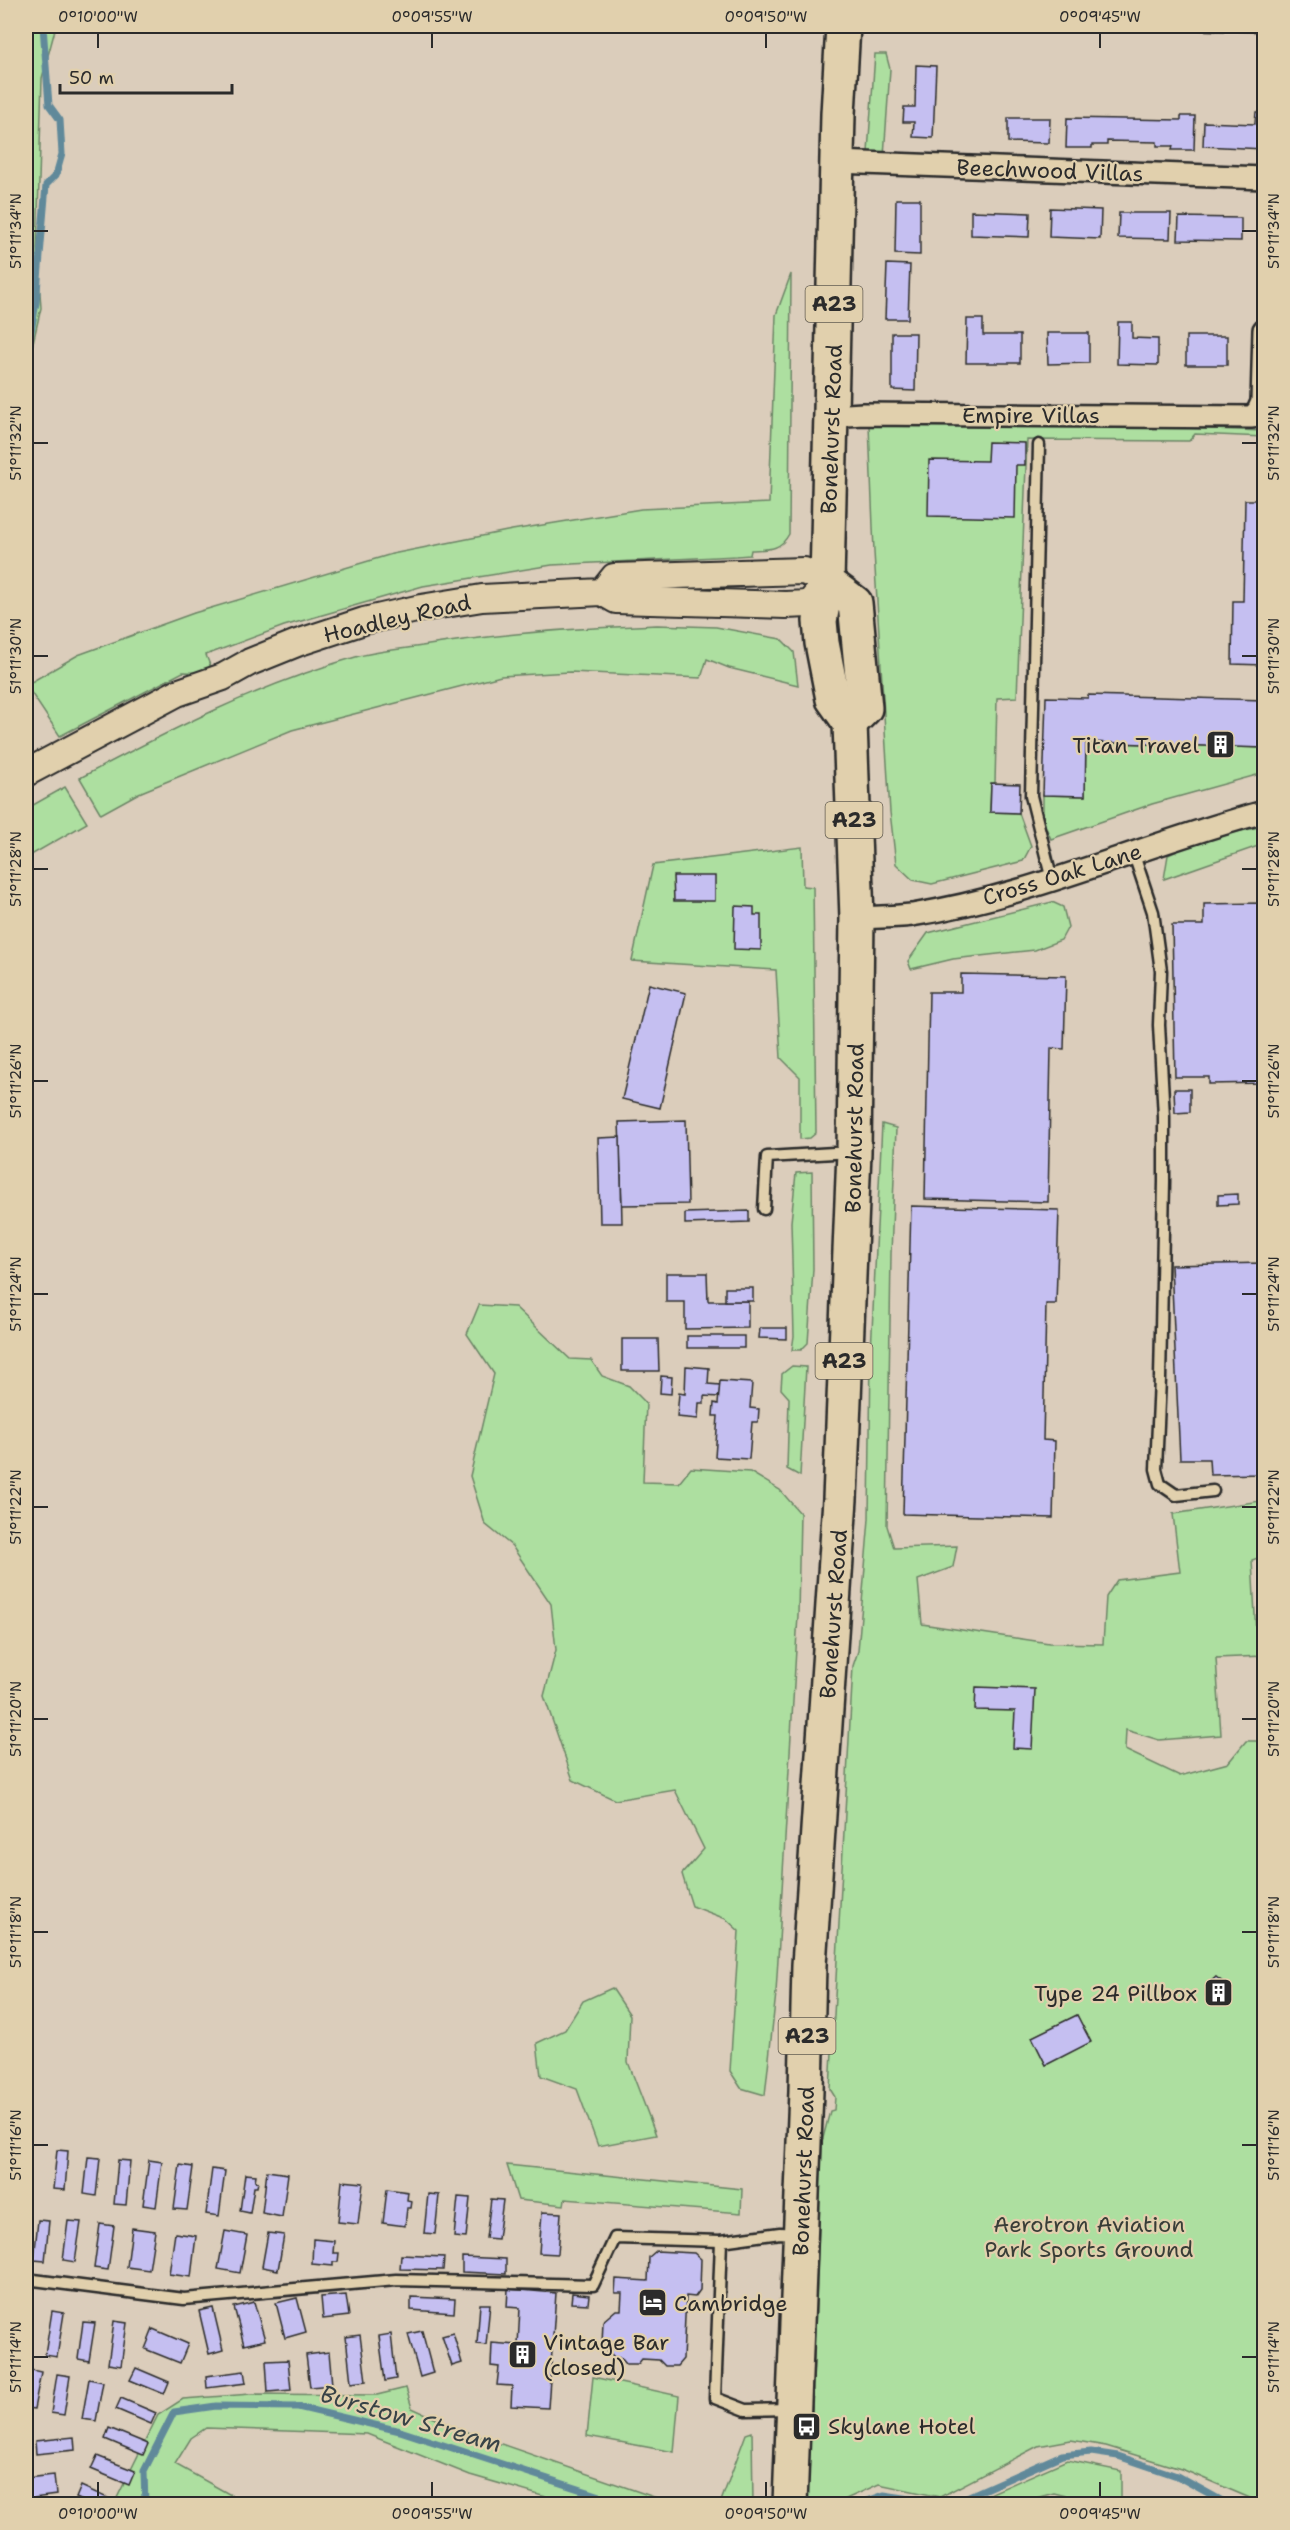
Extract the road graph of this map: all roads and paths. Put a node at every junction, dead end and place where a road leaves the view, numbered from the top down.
1 (843, 26) edge
2 (836, 162) junction
3 (1264, 178) edge
4 (1264, 330) edge
5 (831, 416) junction
6 (1040, 445) dead end
7 (827, 582) junction
8 (602, 592) junction
9 (26, 773) edge
10 (1264, 812) edge
11 (1132, 852) junction
12 (1052, 880) junction
13 (857, 918) junction
14 (855, 1152) junction
15 (764, 1209) dead end
16 (1213, 1491) dead end
17 (801, 2234) junction
18 (722, 2241) junction
19 (26, 2279) edge
20 (794, 2409) junction
21 (790, 2505) edge

1 - 2 main road, Bonehurst Road / A23
2 - 3 street, Beechwood Villas
2 - 5 main road, Bonehurst Road / A23
4 - 5 street, Empire Villas
5 - 7 main road, Bonehurst Road / A23
6 - 12 lane
7 - 8 street, Hoadley Road
7 - 8 street
7 - 13 main road, Bonehurst Road / A23
8 - 9 street, Hoadley Road
10 - 11 street, Cross Oak Lane
11 - 12 street, Cross Oak Lane
11 - 16 lane
12 - 13 street, Cross Oak Lane
13 - 14 main road, Bonehurst Road / A23
14 - 15 lane
14 - 17 main road, Bonehurst Road / A23
17 - 18 lane
17 - 20 main road, Bonehurst Road / A23
18 - 19 lane
18 - 20 lane
20 - 21 main road, Bonehurst Road / A23

